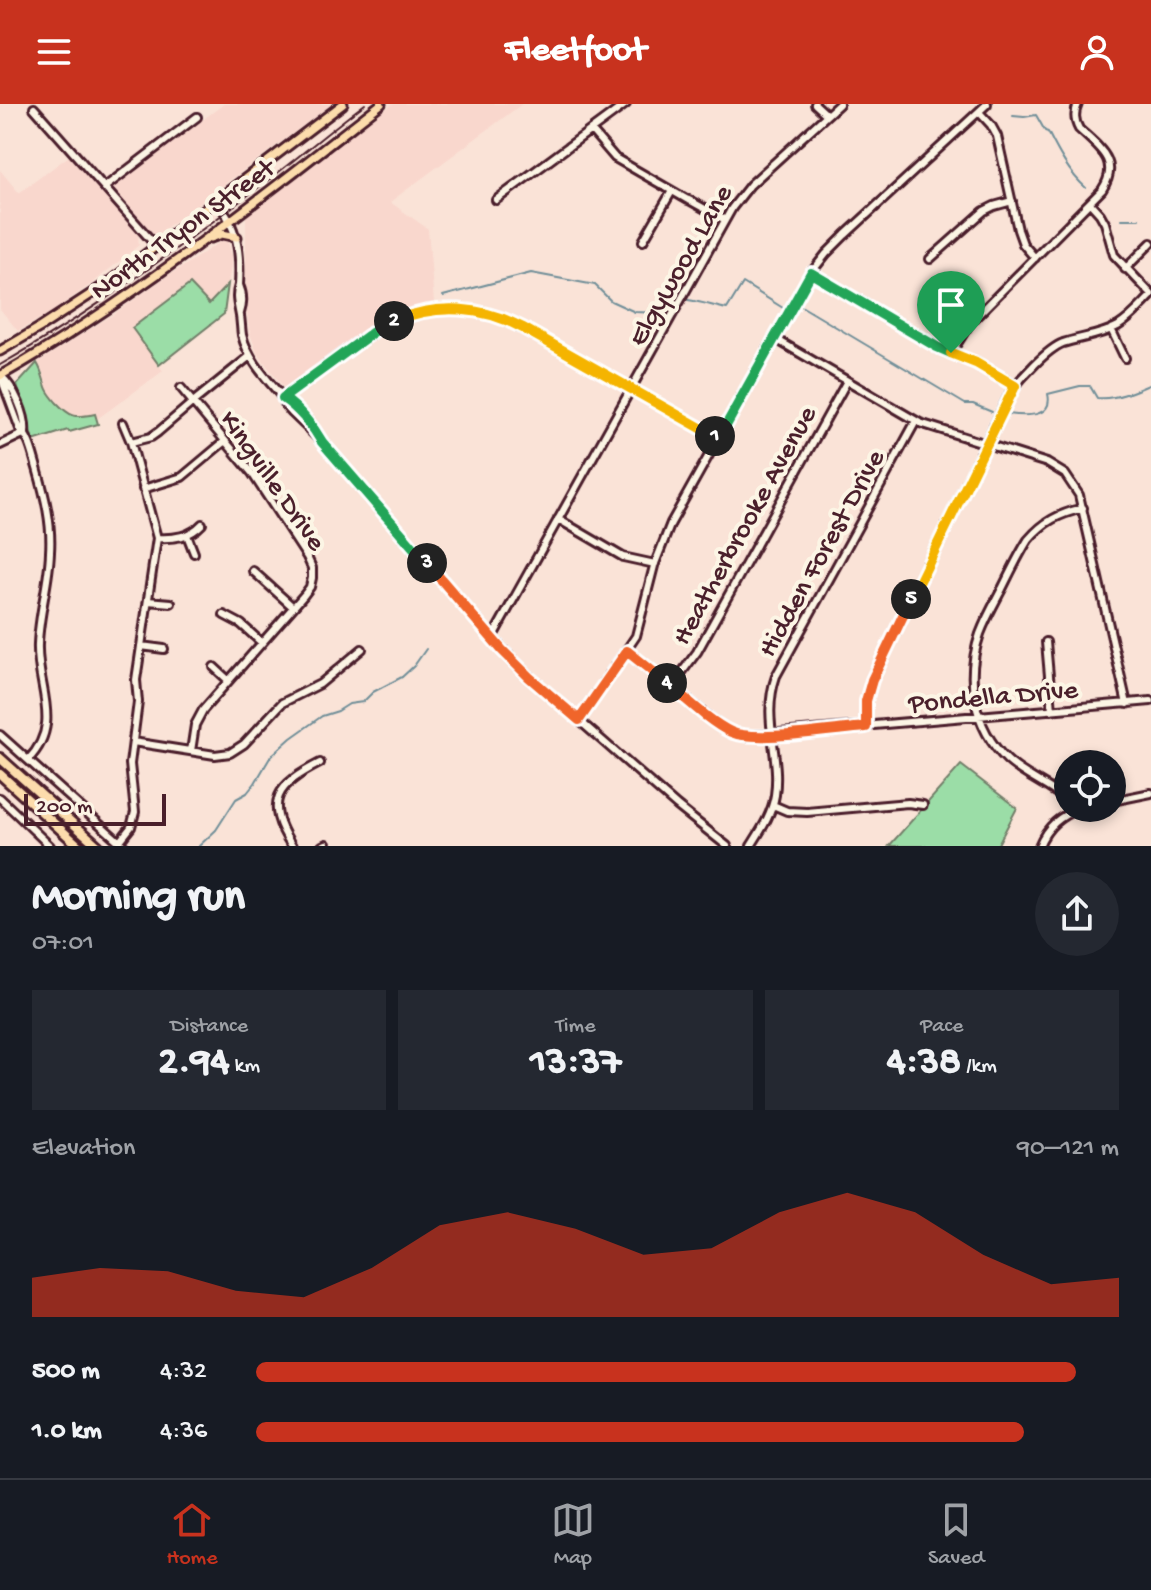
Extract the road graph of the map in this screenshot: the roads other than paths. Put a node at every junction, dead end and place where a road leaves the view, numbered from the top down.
1 (343, 104) edge
2 (381, 104) edge
3 (626, 104) edge
4 (815, 104) edge
5 (839, 104) edge
6 (987, 104) edge
7 (1078, 104) edge
8 (34, 108) dead end
9 (979, 112) junction
10 (827, 115) junction
11 (197, 117) dead end
12 (591, 130) junction
13 (105, 187) junction
14 (672, 191) junction
15 (217, 200) junction
16 (496, 200) dead end
17 (1012, 201) junction
18 (1090, 203) junction
19 (230, 220) junction
20 (725, 220) junction
21 (237, 237) junction
22 (643, 241) dead end
23 (201, 242) junction
24 (1151, 243) edge
25 (157, 247) junction
26 (1035, 258) junction
27 (930, 259) dead end
28 (1125, 269) junction
29 (811, 273) junction
30 (1151, 295) edge
31 (1111, 329) junction
32 (774, 338) junction
33 (0, 351) edge
34 (951, 353) junction
35 (250, 356) junction
36 (1125, 358) dead end
37 (0, 375) edge
38 (847, 381) junction
39 (1015, 386) junction
40 (181, 388) dead end
41 (631, 389) junction
42 (283, 398) junction
43 (193, 402) junction
44 (916, 421) junction
45 (123, 423) dead end
46 (25, 433) junction
47 (719, 438) junction
48 (225, 441) junction
49 (131, 442) junction
50 (0, 445) edge
51 (985, 445) junction
52 (143, 489) junction
53 (1083, 508) junction
54 (558, 519) junction
55 (202, 524) dead end
56 (187, 535) junction
57 (157, 538) junction
58 (194, 553) dead end
59 (655, 564) junction
60 (253, 571) dead end
61 (148, 601) junction
62 (171, 603) dead end
63 (293, 607) junction
64 (224, 615) dead end
65 (492, 638) junction
66 (1046, 642) dead end
67 (262, 643) junction
68 (141, 646) junction
69 (164, 649) dead end
70 (362, 649) dead end
71 (627, 651) junction
72 (214, 667) dead end
73 (228, 680) junction
74 (671, 687) junction
75 (1151, 701) edge
76 (1127, 704) junction
77 (1052, 710) junction
78 (979, 717) junction
79 (579, 720) junction
80 (866, 727) junction
81 (0, 735) edge
82 (771, 735) junction
83 (133, 742) junction
84 (191, 751) junction
85 (0, 758) edge
86 (28, 760) junction
87 (320, 763) dead end
88 (0, 774) edge
89 (1054, 791) edge
90 (1151, 793) edge
91 (0, 798) edge
92 (1126, 798) edge
93 (773, 805) junction
94 (923, 805) dead end
95 (1057, 822) edge
96 (122, 844) edge
97 (50, 846) edge
98 (79, 846) edge
99 (98, 846) edge
100 (292, 846) edge
101 (727, 846) edge
102 (751, 846) edge
103 (1039, 846) edge

1 - 15 main road, North Tryon Street
2 - 19 main road, North Tryon Street
3 - 12 street
4 - 10 street
5 - 10 street, Elgywood Lane
6 - 9 street
7 - 18 street
8 - 13 street
9 - 17 street
9 - 29 street
10 - 20 street, Elgywood Lane
11 - 13 street
12 - 14 street
12 - 16 street
13 - 25 street
14 - 20 street
14 - 22 street
15 - 19 street
15 - 25 main road, North Tryon Street
17 - 26 street
17 - 27 street
18 - 26 street
18 - 28 street
19 - 21 street
19 - 23 main road, North Tryon Street
20 - 41 street, Elgywood Lane
21 - 23 main road
21 - 35 street
23 - 37 main road, North Tryon Street
24 - 28 street
25 - 33 main road, North Tryon Street
26 - 34 street
28 - 30 street
29 - 32 street
29 - 34 street
30 - 31 street
31 - 36 street
31 - 39 street
32 - 38 street
32 - 47 street
34 - 39 street
35 - 42 street
35 - 43 street
37 - 46 street
38 - 44 street
38 - 74 street, Heatherbrooke Avenue
39 - 51 street
40 - 43 street, Kingville Drive
41 - 42 street
41 - 47 street
41 - 54 street, Elgywood Lane
42 - 65 street
43 - 48 street, Kingville Drive
43 - 49 street
44 - 51 street
44 - 82 street, Hidden Forest Drive
45 - 49 street
46 - 50 street
46 - 86 street
47 - 59 street
48 - 52 street
48 - 63 street, Kingville Drive
49 - 52 street
51 - 53 street
51 - 80 street
52 - 57 street
53 - 76 street
53 - 78 street
54 - 59 street
54 - 65 street, Elgywood Lane
55 - 56 street
56 - 57 street
56 - 58 street
57 - 61 street
59 - 71 street
60 - 63 street
61 - 62 street
61 - 68 street
63 - 67 street, Kingville Drive
64 - 67 street
65 - 79 street
66 - 77 street
67 - 73 street, Kingville Drive
68 - 69 street
68 - 83 street
70 - 84 street
71 - 74 street, Pondella Drive
71 - 79 street
72 - 73 street
73 - 84 street, Kingville Drive
74 - 82 street, Pondella Drive
75 - 76 street, Pondella Drive
76 - 77 street, Pondella Drive
77 - 78 street, Pondella Drive
78 - 80 street, Pondella Drive
78 - 89 street
79 - 101 street
80 - 82 street, Pondella Drive
81 - 86 street
82 - 93 street, Hidden Forest Drive
83 - 84 street
83 - 96 street
85 - 99 highway
86 - 96 street
87 - 100 street
88 - 98 highway
90 - 92 street
91 - 97 street
93 - 94 street
93 - 102 street, Hidden Forest Drive
95 - 103 street

